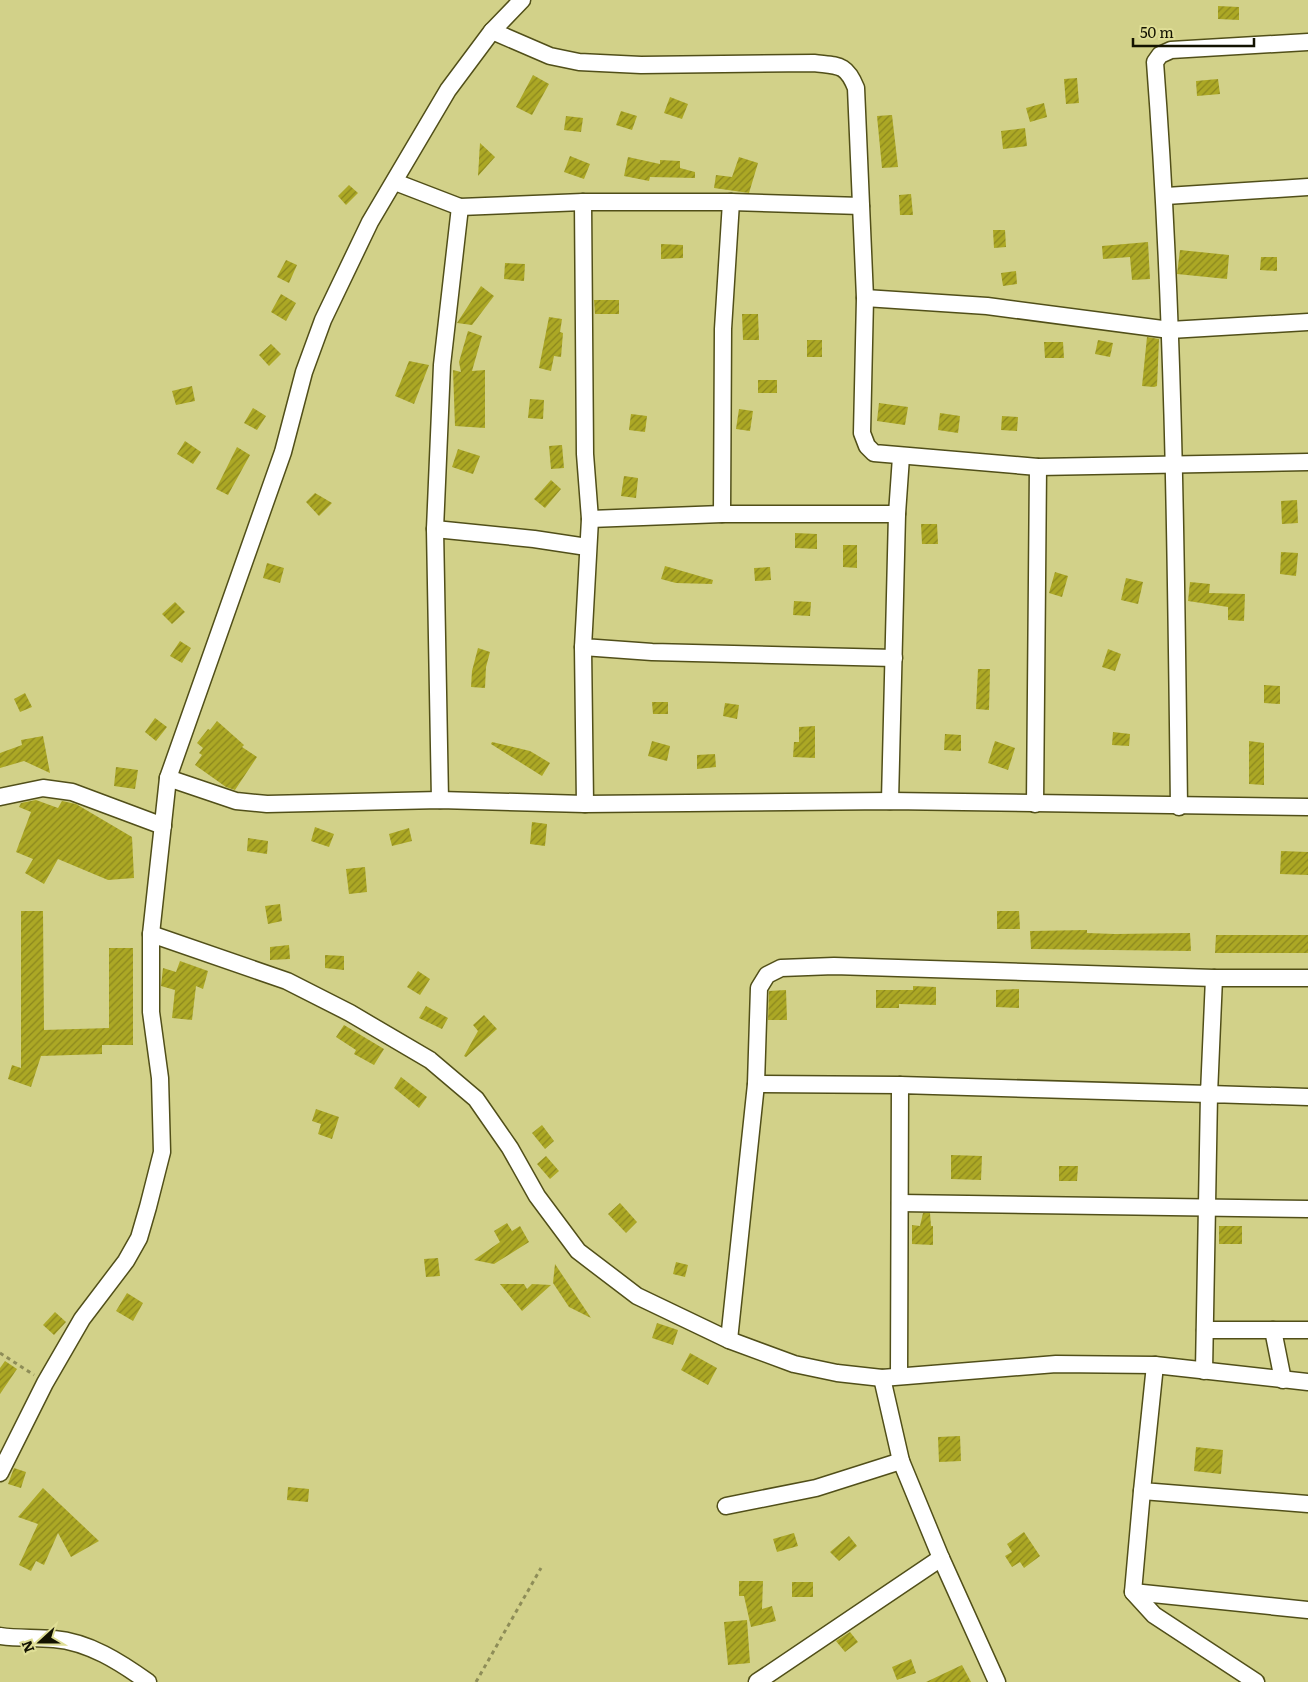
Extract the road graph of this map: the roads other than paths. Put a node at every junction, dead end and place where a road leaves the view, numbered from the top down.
1 (522, 0) edge
2 (492, 31) junction
3 (1308, 42) edge
4 (395, 182) junction
5 (1308, 187) edge
6 (1166, 196) junction
7 (583, 202) junction
8 (731, 202) junction
9 (862, 206) junction
10 (460, 207) junction
11 (865, 298) junction
12 (1308, 322) edge
13 (1170, 330) junction
14 (901, 457) junction
15 (1308, 462) edge
16 (1175, 463) junction
17 (1038, 467) junction
18 (1308, 469) edge
19 (722, 514) junction
20 (896, 514) junction
21 (590, 519) junction
22 (435, 529) junction
23 (587, 547) junction
24 (583, 646) junction
25 (894, 658) junction
26 (168, 778) junction
27 (0, 797) edge
28 (440, 800) junction
29 (890, 801) junction
30 (585, 804) junction
31 (1035, 804) junction
32 (1180, 807) junction
33 (1308, 807) edge
34 (163, 826) junction
35 (151, 934) junction
36 (1214, 978) junction
37 (1308, 978) edge
38 (756, 1084) junction
39 (900, 1085) junction
40 (1209, 1094) junction
41 (1308, 1097) edge
42 (900, 1203) junction
43 (1208, 1206) junction
44 (1308, 1209) edge
45 (1205, 1330) junction
46 (1273, 1330) junction
47 (1308, 1330) edge
48 (729, 1340) junction
49 (1155, 1365) junction
50 (1204, 1371) junction
51 (899, 1376) junction
52 (882, 1378) junction
53 (1283, 1380) junction
54 (1308, 1382) edge
55 (901, 1461) junction
56 (0, 1473) edge
57 (1142, 1491) junction
58 (1308, 1504) edge
59 (726, 1506) dead end
60 (940, 1558) junction
61 (1133, 1592) junction
62 (1308, 1610) edge
63 (0, 1636) edge
64 (148, 1682) edge
65 (757, 1682) edge
66 (997, 1682) edge
67 (1256, 1682) edge

1 - 2 street
2 - 4 street
2 - 9 street
3 - 6 street
4 - 10 street
4 - 26 street
5 - 6 street
6 - 13 street
7 - 8 street
7 - 10 street
7 - 21 street
8 - 9 street
8 - 19 street
9 - 11 street
10 - 22 street
11 - 13 street
11 - 14 street
12 - 13 street
13 - 16 street
14 - 17 street
14 - 20 street
15 - 16 street
15 - 18 street
16 - 17 street
16 - 32 street
17 - 31 street
19 - 20 street
19 - 21 street
20 - 25 street
21 - 23 street
22 - 23 street
22 - 28 street
23 - 24 street
24 - 25 street
24 - 30 street
25 - 29 street
26 - 28 street
26 - 34 street
27 - 34 street
28 - 30 street
29 - 30 street
29 - 31 street
31 - 32 street
32 - 33 street
34 - 35 street
35 - 48 street
35 - 56 street
36 - 37 street
36 - 38 street
36 - 40 street
38 - 39 street
38 - 48 street
39 - 40 street
39 - 42 street
40 - 41 street
40 - 43 street
42 - 43 street
42 - 51 street
43 - 44 street
43 - 45 street
45 - 46 street
45 - 50 street
46 - 47 street
46 - 53 street
48 - 52 street
49 - 50 street
49 - 51 street
49 - 57 street
50 - 53 street
51 - 52 street
52 - 55 street
53 - 54 street
55 - 59 street
55 - 60 street
57 - 58 street
57 - 61 street
60 - 65 street
60 - 66 street
61 - 62 street
61 - 67 street
63 - 64 street

